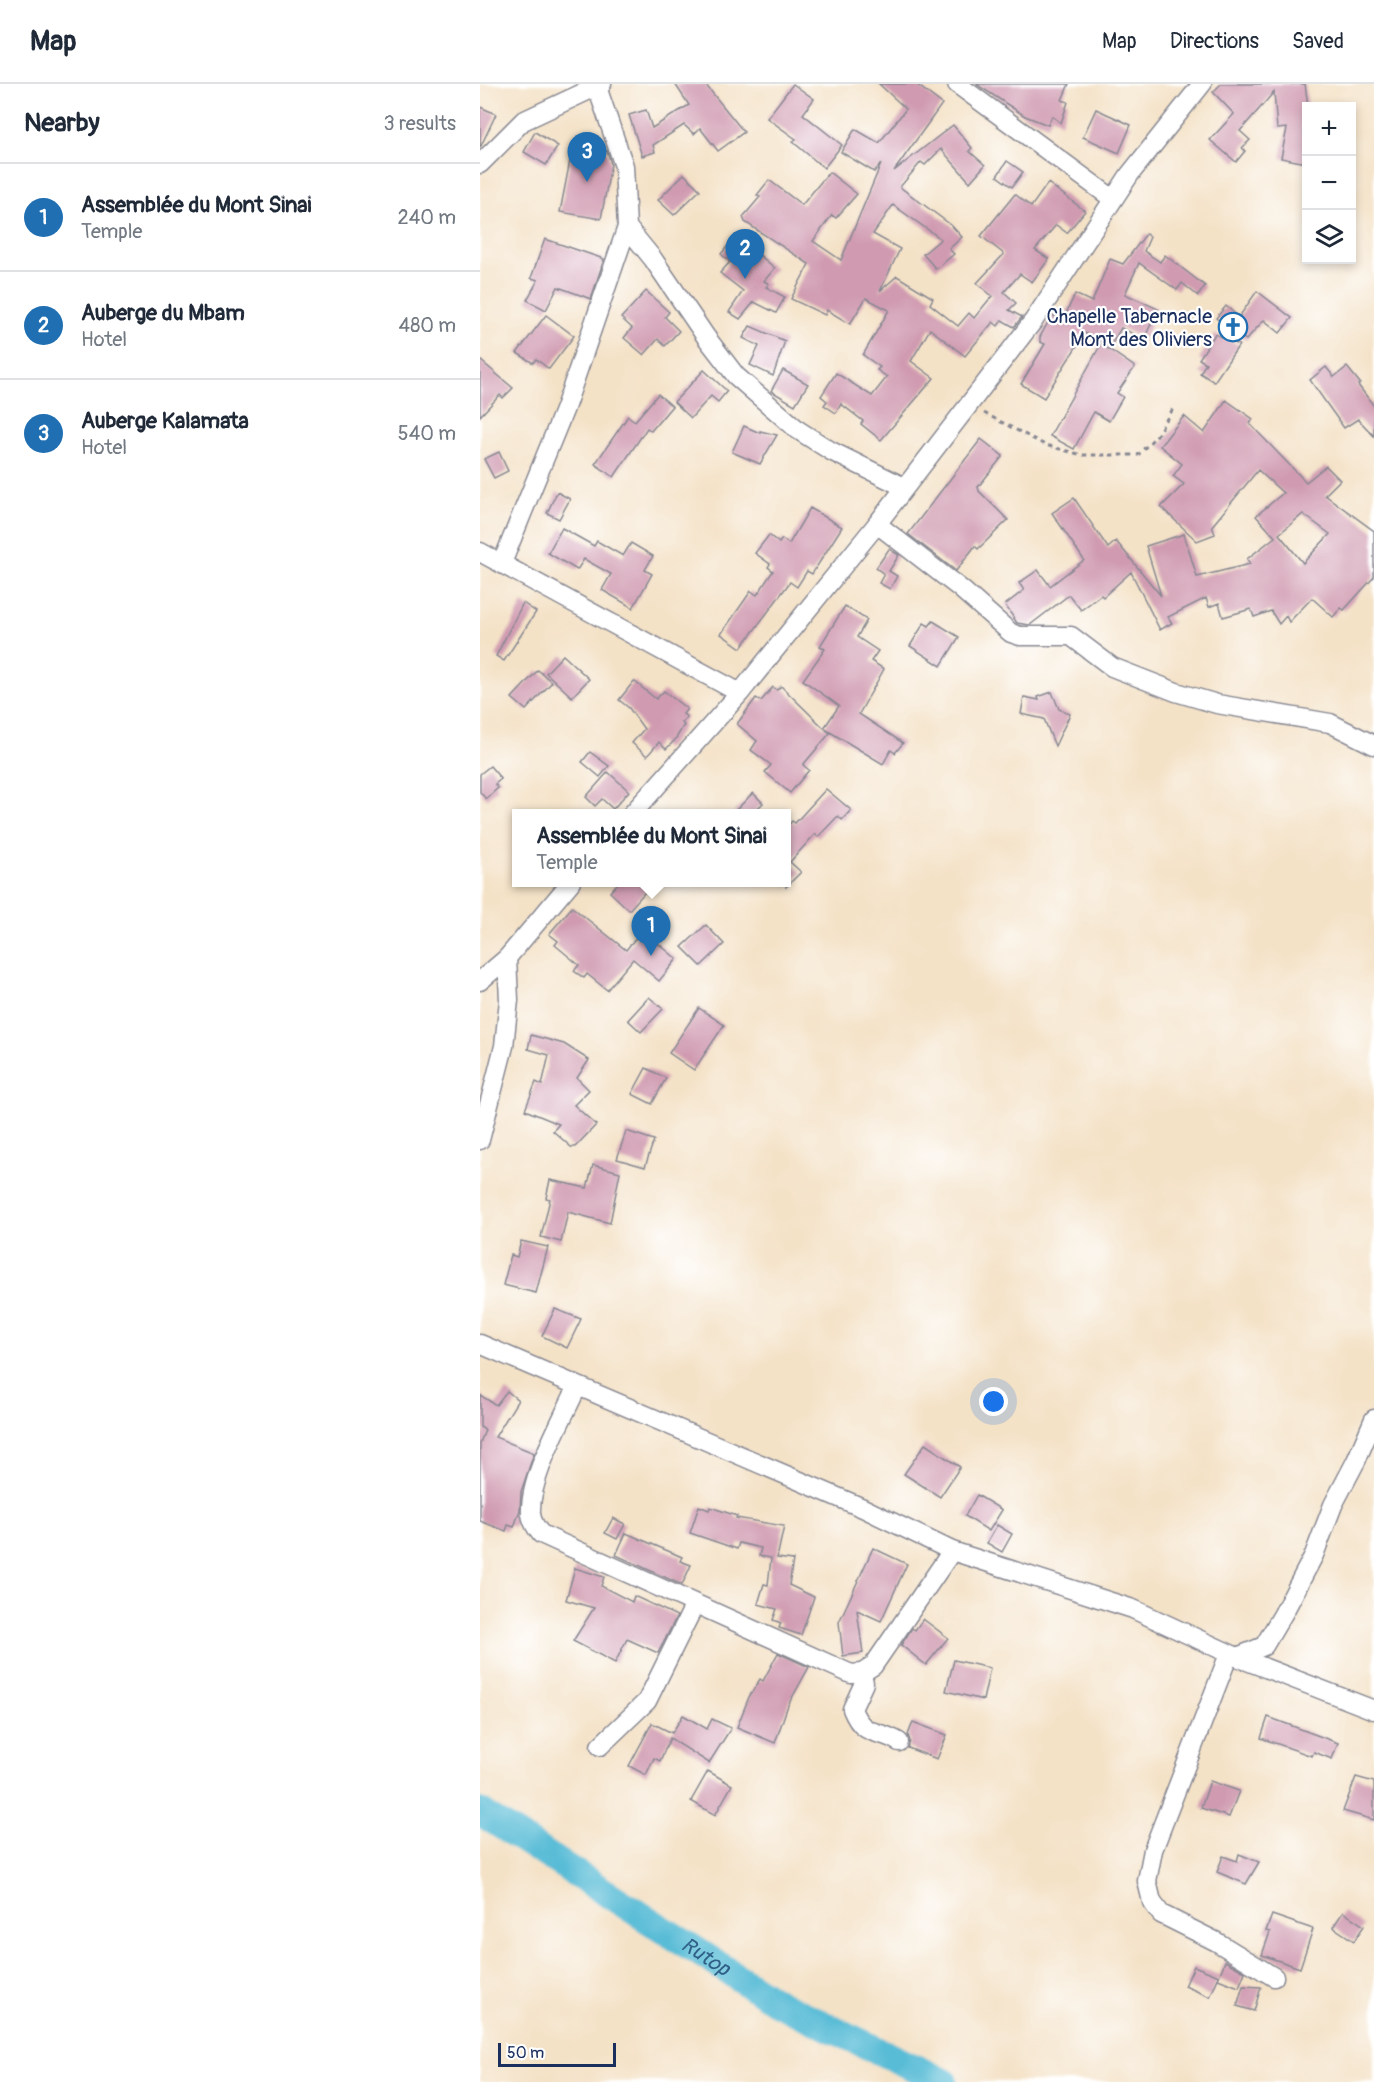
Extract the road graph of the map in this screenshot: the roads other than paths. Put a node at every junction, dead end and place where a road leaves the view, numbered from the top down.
1 (957, 84) edge
2 (1202, 84) edge
3 (598, 85) edge
4 (480, 164) edge
5 (1113, 199) junction
6 (627, 227) junction
7 (904, 487) junction
8 (877, 524) junction
9 (480, 552) edge
10 (502, 563) junction
11 (740, 693) junction
12 (1374, 745) edge
13 (636, 809) edge
14 (568, 887) edge
15 (507, 958) junction
16 (480, 981) edge
17 (480, 1140) edge
18 (480, 1344) edge
19 (577, 1387) junction
20 (1374, 1419) edge
21 (952, 1551) junction
22 (695, 1604) junction
23 (1233, 1656) junction
24 (862, 1673) junction
25 (1374, 1710) edge
26 (899, 1742) dead end
27 (600, 1746) dead end
28 (1274, 1977) dead end

1 - 5 street
2 - 5 street
3 - 4 street
3 - 6 street
5 - 7 street
6 - 7 street
6 - 10 street
7 - 8 street
8 - 11 street
8 - 12 street
9 - 10 street
10 - 11 street
11 - 13 street
14 - 15 street
15 - 16 street
15 - 17 street
18 - 19 street
19 - 21 street
19 - 22 street
20 - 23 street
21 - 23 street
21 - 24 street
22 - 24 street
22 - 27 street
23 - 25 street
23 - 28 street
24 - 26 street

